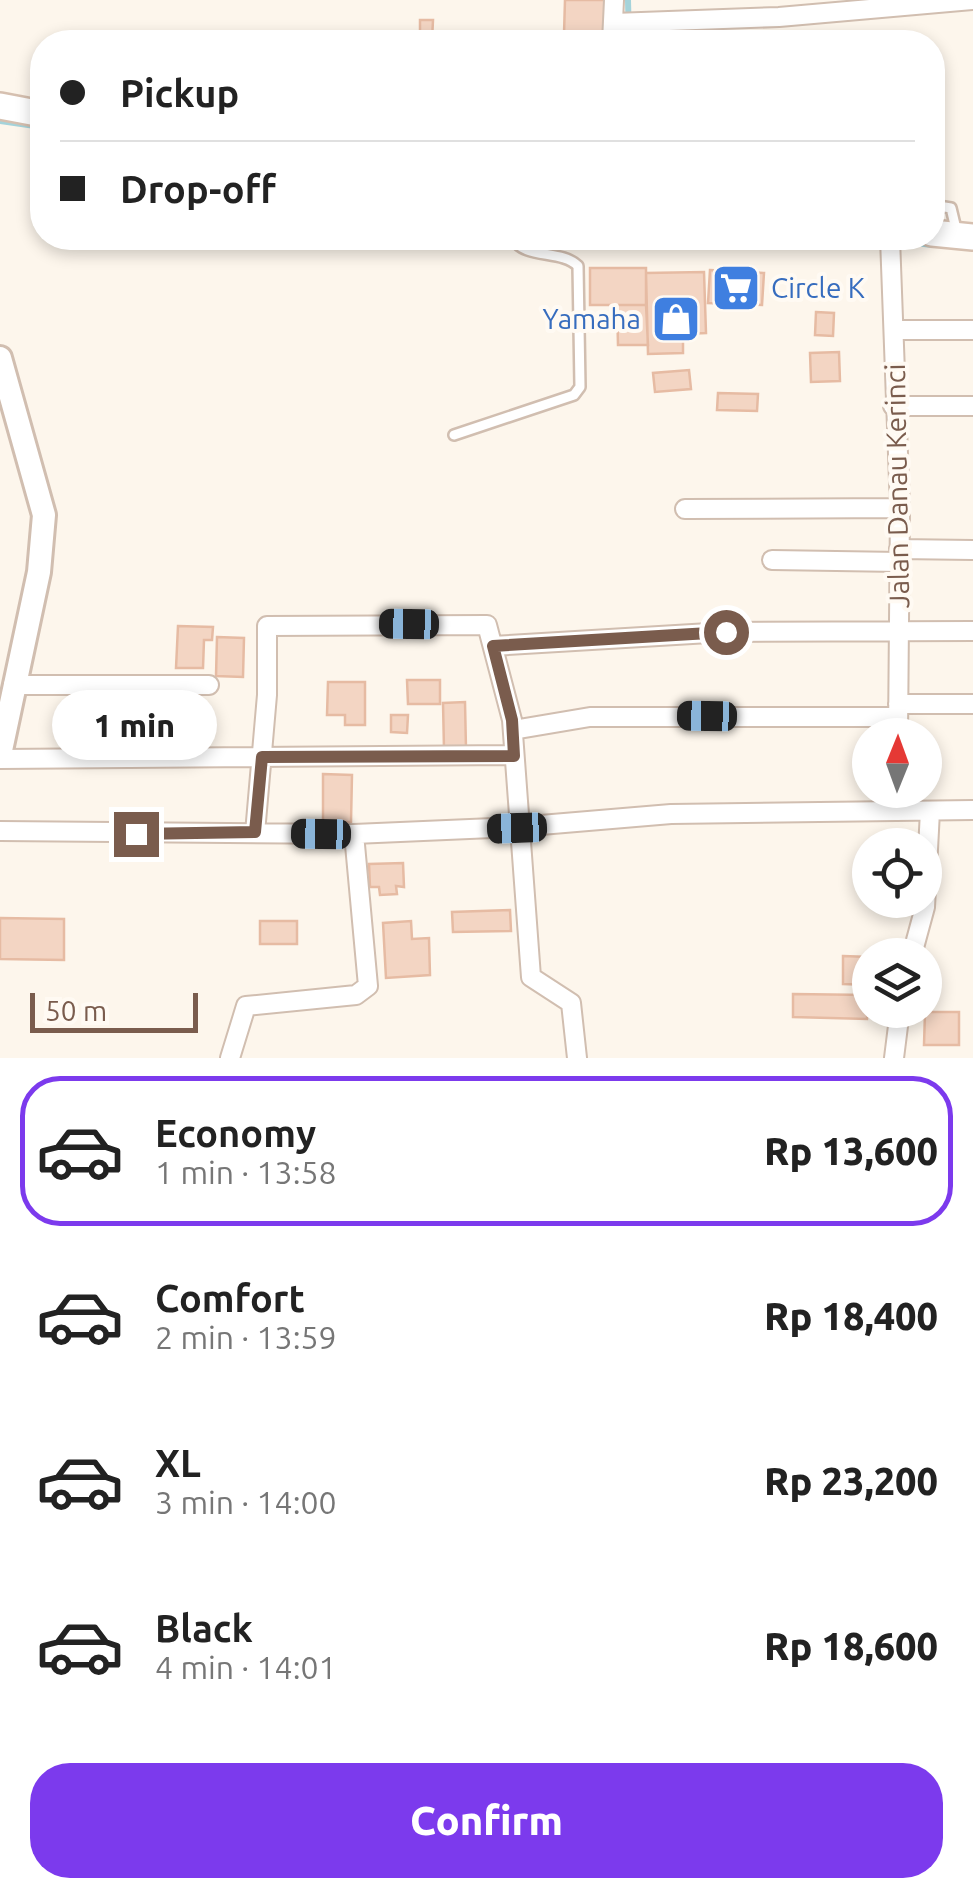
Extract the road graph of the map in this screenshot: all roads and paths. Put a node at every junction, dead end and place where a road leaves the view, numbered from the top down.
1 (614, 0) edge
2 (972, 0) edge
3 (902, 3) edge
4 (624, 23) junction
5 (620, 30) edge
6 (0, 106) edge
7 (30, 112) edge
8 (945, 207) edge
9 (954, 235) edge
10 (528, 250) edge
11 (891, 250) edge
12 (894, 330) junction
13 (973, 330) edge
14 (0, 358) edge
15 (894, 406) junction
16 (973, 406) edge
17 (454, 435) dead end
18 (900, 508) junction
19 (685, 509) dead end
20 (973, 550) edge
21 (900, 556) junction
22 (772, 560) dead end
23 (973, 631) edge
24 (900, 632) junction
25 (493, 646) junction
26 (12, 685) junction
27 (209, 685) dead end
28 (973, 704) edge
29 (898, 718) edge
30 (903, 718) edge
31 (852, 719) edge
32 (513, 730) junction
33 (514, 756) junction
34 (0, 757) edge
35 (262, 757) junction
36 (973, 810) edge
37 (898, 811) joint
38 (930, 811) junction
39 (517, 828) junction
40 (0, 831) edge
41 (255, 832) junction
42 (354, 834) junction
43 (917, 938) edge
44 (898, 1028) edge
45 (230, 1058) edge
46 (578, 1058) edge
47 (894, 1058) edge

1 - 4 street
2 - 3 street
3 - 4 street
4 - 5 street
6 - 7 main road
8 - 9 lane
10 - 17 lane
11 - 12 street, Jalan Danau Kerinci
12 - 13 street
12 - 15 street, Jalan Danau Kerinci
14 - 26 street
15 - 16 street
15 - 18 street, Jalan Danau Kerinci
18 - 19 street
18 - 21 street, Jalan Danau Kerinci
20 - 21 street
21 - 22 street
21 - 24 street, Jalan Danau Kerinci
23 - 24 street
24 - 25 street
24 - 29 street, Jalan Danau Kerinci
25 - 32 street
25 - 35 street
26 - 27 street
26 - 34 street
28 - 30 street
31 - 32 street
32 - 33 street
33 - 35 street
33 - 39 street
34 - 35 street
35 - 41 street
36 - 38 street
37 - 38 street
37 - 39 street
38 - 43 street
39 - 42 street
39 - 46 street
40 - 41 street
41 - 42 street
42 - 45 street
44 - 47 street

